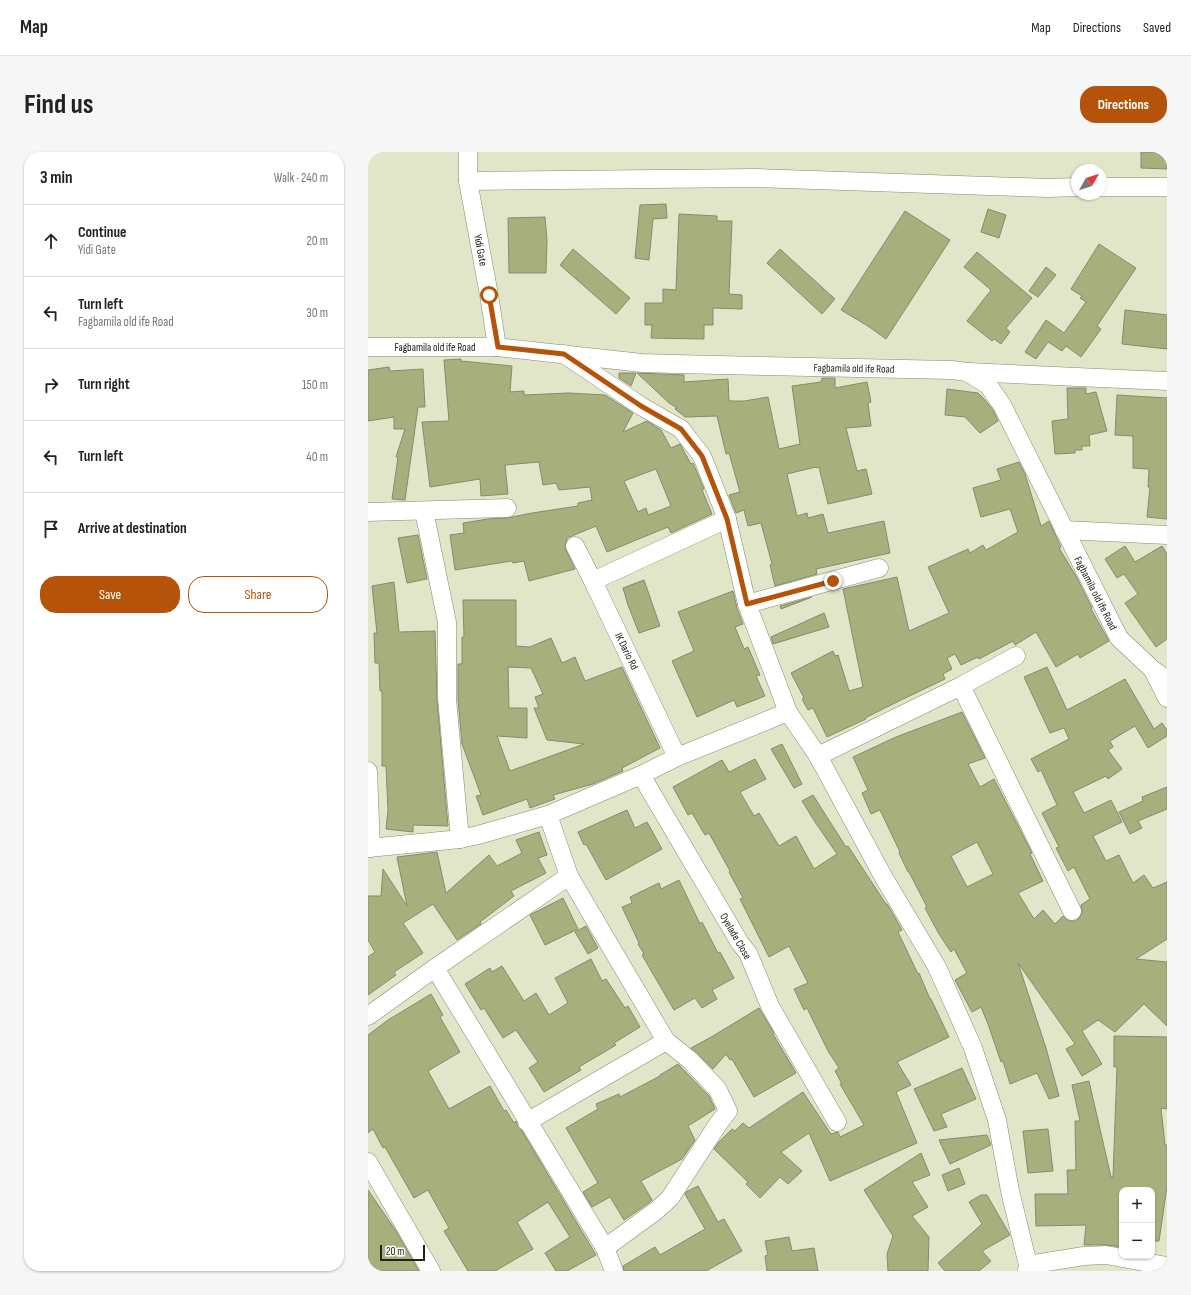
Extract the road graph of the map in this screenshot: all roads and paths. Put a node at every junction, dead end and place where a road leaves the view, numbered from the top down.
1 (468, 152) edge
2 (468, 181) junction
3 (1107, 187) edge
4 (1167, 187) edge
5 (1071, 188) edge
6 (368, 347) edge
7 (498, 347) junction
8 (564, 354) junction
9 (967, 372) junction
10 (1167, 381) edge
11 (507, 508) dead end
12 (424, 511) junction
13 (368, 512) edge
14 (727, 519) junction
15 (1064, 530) junction
16 (1167, 535) edge
17 (575, 546) dead end
18 (879, 568) dead end
19 (593, 581) junction
20 (747, 604) junction
21 (1016, 656) dead end
22 (1152, 669) junction
23 (1167, 680) edge
24 (961, 686) junction
25 (1167, 698) edge
26 (788, 712) junction
27 (818, 756) junction
28 (677, 757) junction
29 (368, 772) edge
30 (641, 775) junction
31 (548, 815) junction
32 (460, 839) junction
33 (370, 848) edge
34 (569, 876) junction
35 (1072, 911) dead end
36 (435, 968) junction
37 (368, 1016) edge
38 (666, 1041) junction
39 (527, 1122) junction
40 (837, 1122) dead end
41 (368, 1162) edge
42 (605, 1248) junction
43 (1166, 1265) edge
44 (1027, 1268) edge
45 (431, 1271) edge
46 (614, 1271) edge

1 - 2 street, Yidi Gate
2 - 5 street
2 - 7 street, Yidi Gate
3 - 4 street
6 - 7 street, Fagbamila old ife Road
7 - 8 street, Fagbamila old ife Road
8 - 9 street, Fagbamila old ife Road
8 - 14 street
9 - 10 street
9 - 15 street, Fagbamila old ife Road
11 - 12 street
12 - 13 street
12 - 32 street
14 - 19 street
14 - 20 street
15 - 16 street
15 - 22 street, Fagbamila old ife Road
17 - 19 street, IK Dario Rd
18 - 20 street
19 - 28 street, IK Dario Rd
20 - 26 street
21 - 24 street
22 - 23 street, Fagbamila old ife Road
22 - 25 street
24 - 27 street
24 - 35 street
26 - 27 street
26 - 28 street
27 - 44 street
28 - 30 street
29 - 33 street
30 - 31 street
30 - 40 street, Oyelade Close
31 - 32 street
31 - 34 street
32 - 33 street
34 - 36 street
34 - 38 street
36 - 37 street
36 - 39 street
38 - 39 street
38 - 42 street
39 - 42 street
41 - 45 street
42 - 46 street
43 - 44 street

